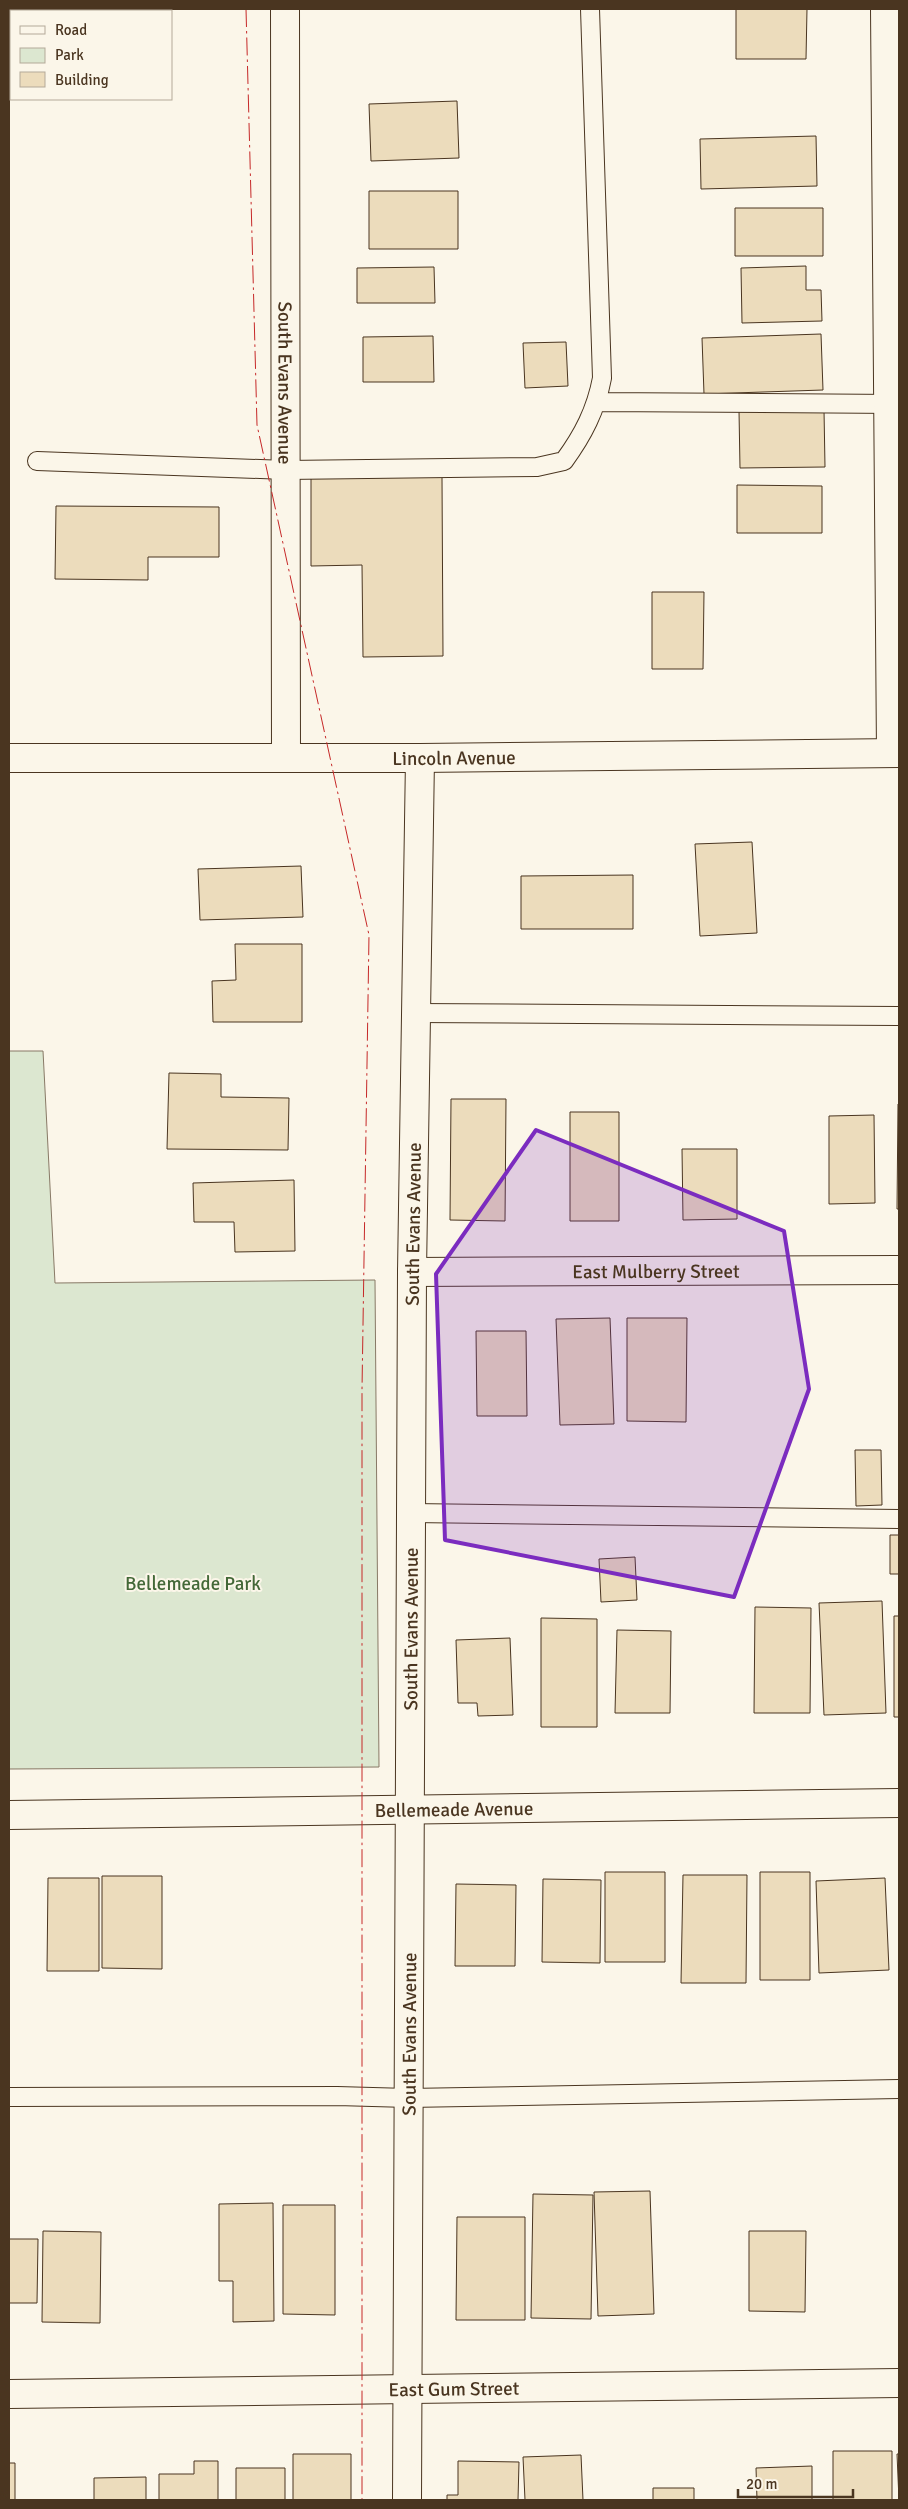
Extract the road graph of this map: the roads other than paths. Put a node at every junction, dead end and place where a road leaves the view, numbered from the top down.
1 (285, 9) edge
2 (590, 9) edge
3 (885, 9) edge
4 (597, 402) junction
5 (894, 404) edge
6 (37, 461) dead end
7 (286, 470) junction
8 (895, 753) edge
9 (286, 757) junction
10 (9, 758) edge
11 (420, 758) junction
12 (414, 1013) junction
13 (899, 1016) edge
14 (899, 1270) edge
15 (412, 1272) junction
16 (411, 1513) junction
17 (899, 1520) edge
18 (899, 1802) edge
19 (409, 1810) junction
20 (9, 1815) edge
21 (899, 2089) edge
22 (9, 2098) edge
23 (408, 2098) junction
24 (899, 2383) edge
25 (407, 2388) junction
26 (9, 2394) edge
27 (407, 2500) edge

1 - 7 street, South Evans Avenue
2 - 4 lane
3 - 5 street
4 - 5 lane
4 - 7 lane
5 - 8 street
6 - 7 lane
7 - 9 street, South Evans Avenue
8 - 11 street, Lincoln Avenue
9 - 10 street, Lincoln Avenue
9 - 11 street, Lincoln Avenue
11 - 12 street, South Evans Avenue
12 - 13 lane
12 - 15 street, South Evans Avenue
14 - 15 street, East Mulberry Street
15 - 16 street, South Evans Avenue
16 - 17 lane
16 - 19 street, South Evans Avenue
18 - 19 street, Bellemeade Avenue
19 - 20 street, Bellemeade Avenue
19 - 23 street, South Evans Avenue
21 - 23 lane
22 - 23 lane
23 - 25 street, South Evans Avenue
24 - 25 street, East Gum Street
25 - 26 street, East Gum Street
25 - 27 street, South Evans Avenue

